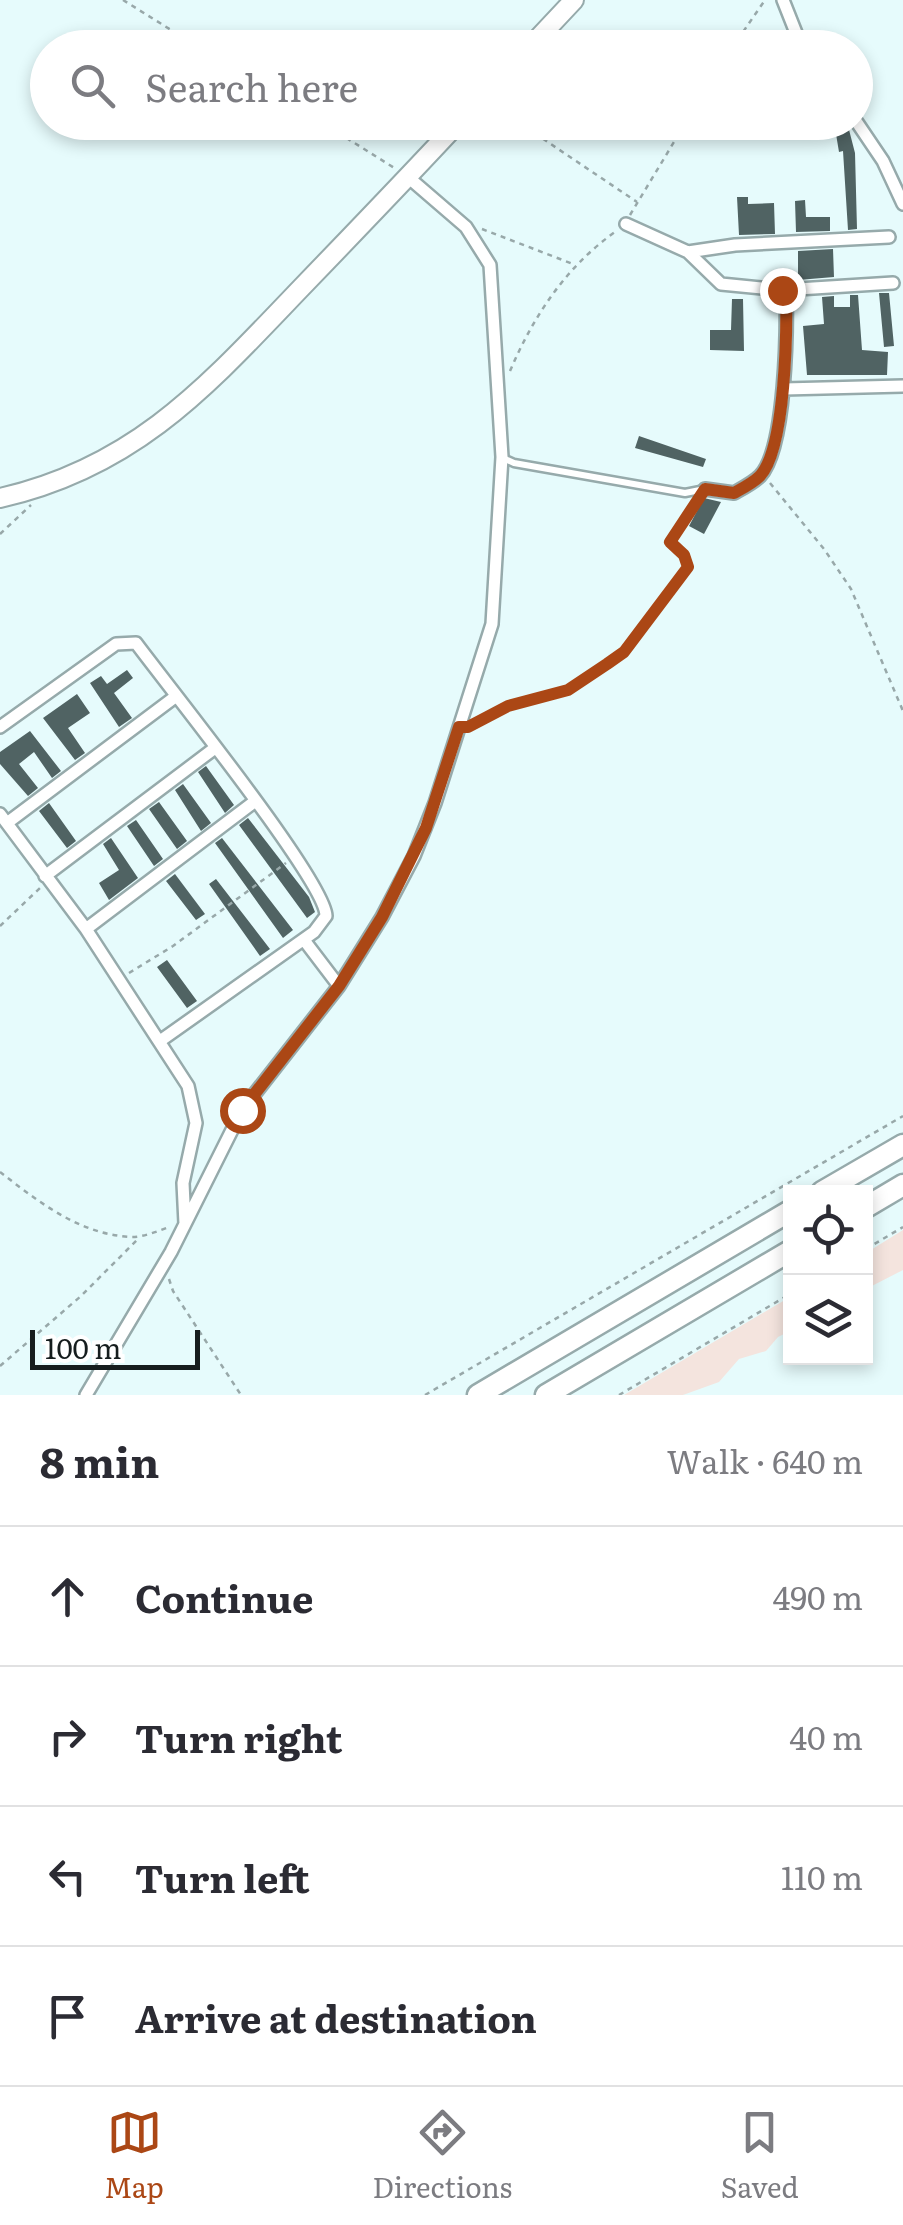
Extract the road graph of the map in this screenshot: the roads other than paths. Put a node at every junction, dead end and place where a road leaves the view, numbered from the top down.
1 (574, 0) edge
2 (782, 0) edge
3 (546, 30) edge
4 (794, 30) edge
5 (442, 140) edge
6 (869, 140) edge
7 (408, 177) junction
8 (903, 204) edge
9 (626, 224) road end
10 (889, 237) dead end
11 (688, 252) junction
12 (893, 283) dead end
13 (786, 290) junction
14 (903, 386) edge
15 (784, 389) junction
16 (502, 457) junction
17 (705, 489) joint
18 (0, 498) edge
19 (175, 697) junction
20 (0, 727) edge
21 (216, 748) junction
22 (254, 802) junction
23 (4, 818) edge
24 (46, 878) junction
25 (86, 928) junction
26 (304, 940) junction
27 (339, 986) junction
28 (160, 1040) junction
29 (903, 1144) edge
30 (903, 1184) edge
31 (834, 1185) edge
32 (873, 1202) edge
33 (783, 1215) edge
34 (185, 1224) junction
35 (783, 1255) edge
36 (86, 1395) edge
37 (478, 1395) edge
38 (546, 1395) edge

1 - 3 main road
2 - 4 street
5 - 7 main road
6 - 8 street
7 - 16 street
7 - 18 main road
9 - 11 street
10 - 11 street
11 - 13 street
12 - 13 street
13 - 15 street
14 - 15 street
15 - 17 street
16 - 17 lane
16 - 27 street
19 - 20 street
19 - 21 street
19 - 23 street
21 - 22 street
21 - 24 street
22 - 25 street
22 - 26 street
23 - 24 street
24 - 25 street
25 - 28 street
26 - 27 street
26 - 28 street
27 - 34 street
28 - 34 street
29 - 31 highway
30 - 32 highway
33 - 37 highway
34 - 36 street
35 - 38 highway

